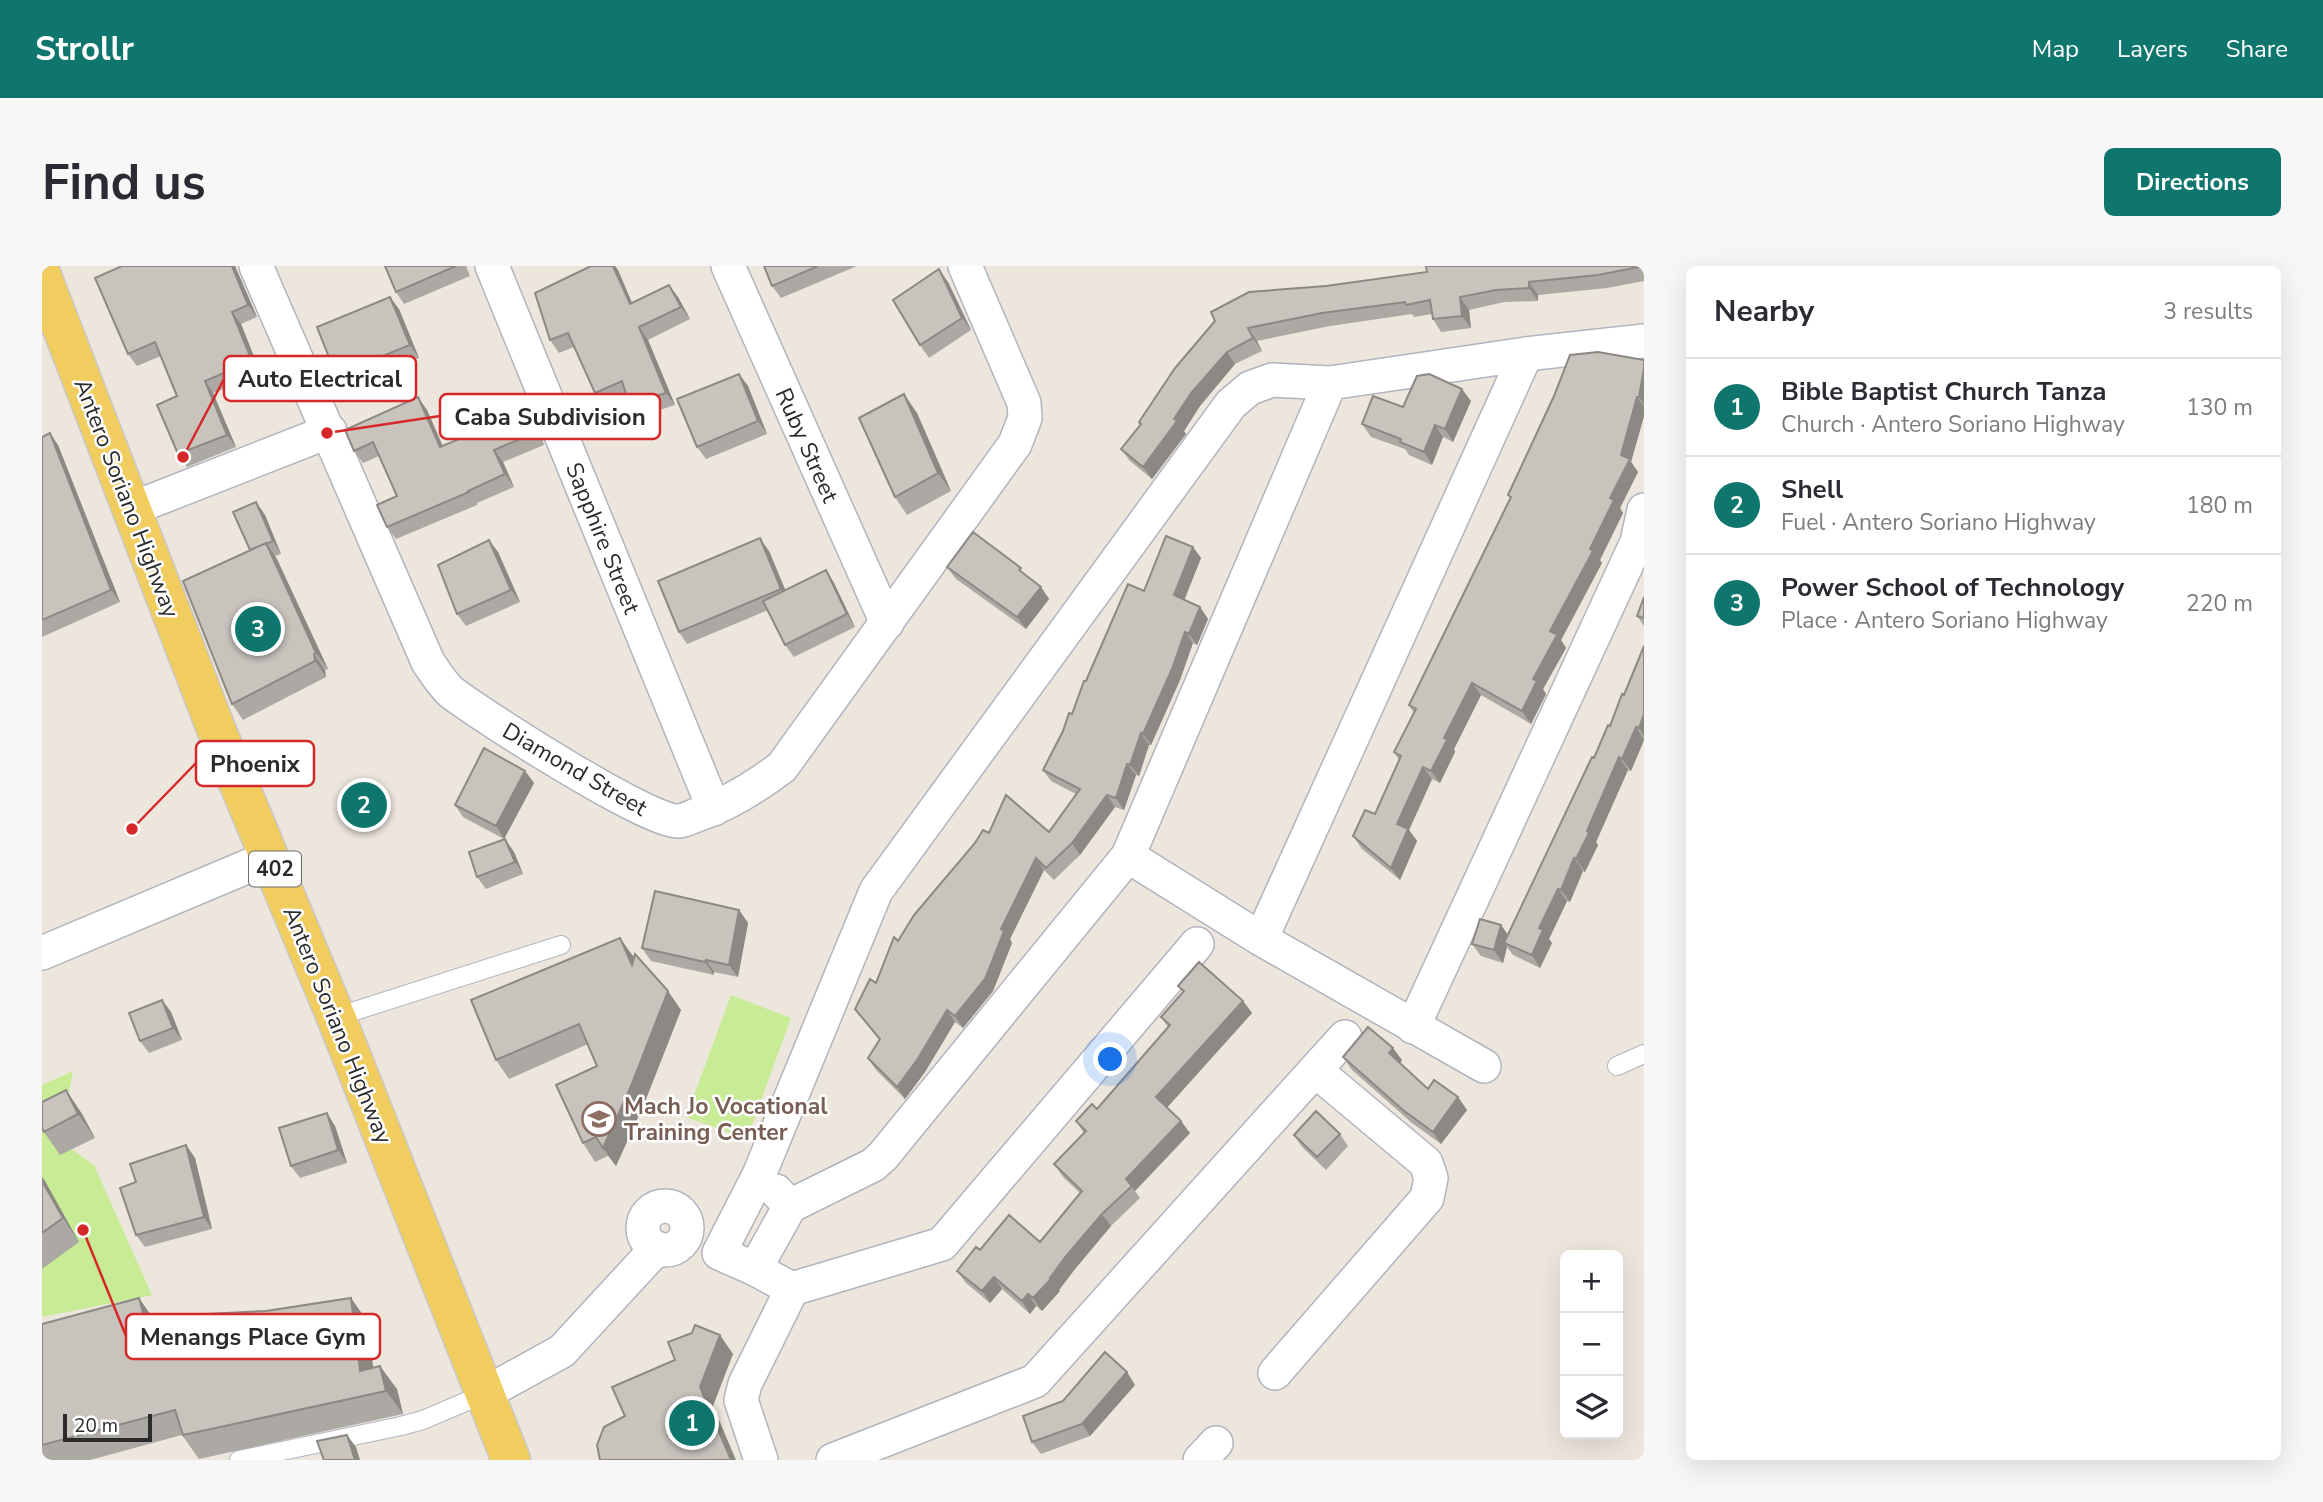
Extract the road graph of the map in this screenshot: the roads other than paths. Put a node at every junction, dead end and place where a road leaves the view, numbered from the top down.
1 (256, 266) edge
2 (492, 266) edge
3 (728, 266) edge
4 (965, 266) edge
5 (42, 276) edge
6 (1644, 341) edge
7 (1526, 354) junction
8 (1330, 383) junction
9 (330, 431) junction
10 (131, 509) junction
11 (1644, 510) edge
12 (887, 623) junction
13 (714, 810) junction
14 (1128, 856) junction
15 (270, 857) junction
16 (1261, 939) junction
17 (1197, 944) dead end
18 (561, 945) dead end
19 (42, 953) edge
20 (336, 1017) junction
21 (1413, 1027) junction
22 (1345, 1037) dead end
23 (1644, 1054) edge
24 (1484, 1066) dead end
25 (1617, 1066) dead end
26 (1316, 1071) junction
27 (760, 1175) junction
28 (790, 1206) junction
29 (719, 1253) junction
30 (755, 1269) junction
31 (792, 1289) junction
32 (1275, 1373) dead end
33 (484, 1394) junction
34 (239, 1460) edge
35 (511, 1460) edge
36 (761, 1460) edge
37 (834, 1460) edge

1 - 9 street, Diamond Street
2 - 13 street, Sapphire Street
3 - 12 street, Ruby Street
4 - 12 street, Diamond Street
5 - 10 main road, Antero Soriano Highway / 402
6 - 7 street
7 - 8 street
7 - 16 street
8 - 14 street
8 - 27 street
9 - 10 street
9 - 13 street, Diamond Street
10 - 15 main road, Antero Soriano Highway / 402
11 - 21 street
12 - 13 street, Diamond Street
14 - 16 street
14 - 28 street
15 - 19 street
15 - 20 main road, Antero Soriano Highway / 402
16 - 21 street
17 - 31 street
18 - 20 lane
20 - 33 main road, Antero Soriano Highway / 402
21 - 24 street
22 - 26 street
23 - 25 lane
26 - 32 street
26 - 37 street
27 - 28 street
27 - 29 street
28 - 30 street
29 - 30 street
29 - 33 street
30 - 31 street
31 - 36 street
33 - 34 lane
33 - 35 main road, Antero Soriano Highway / 402

